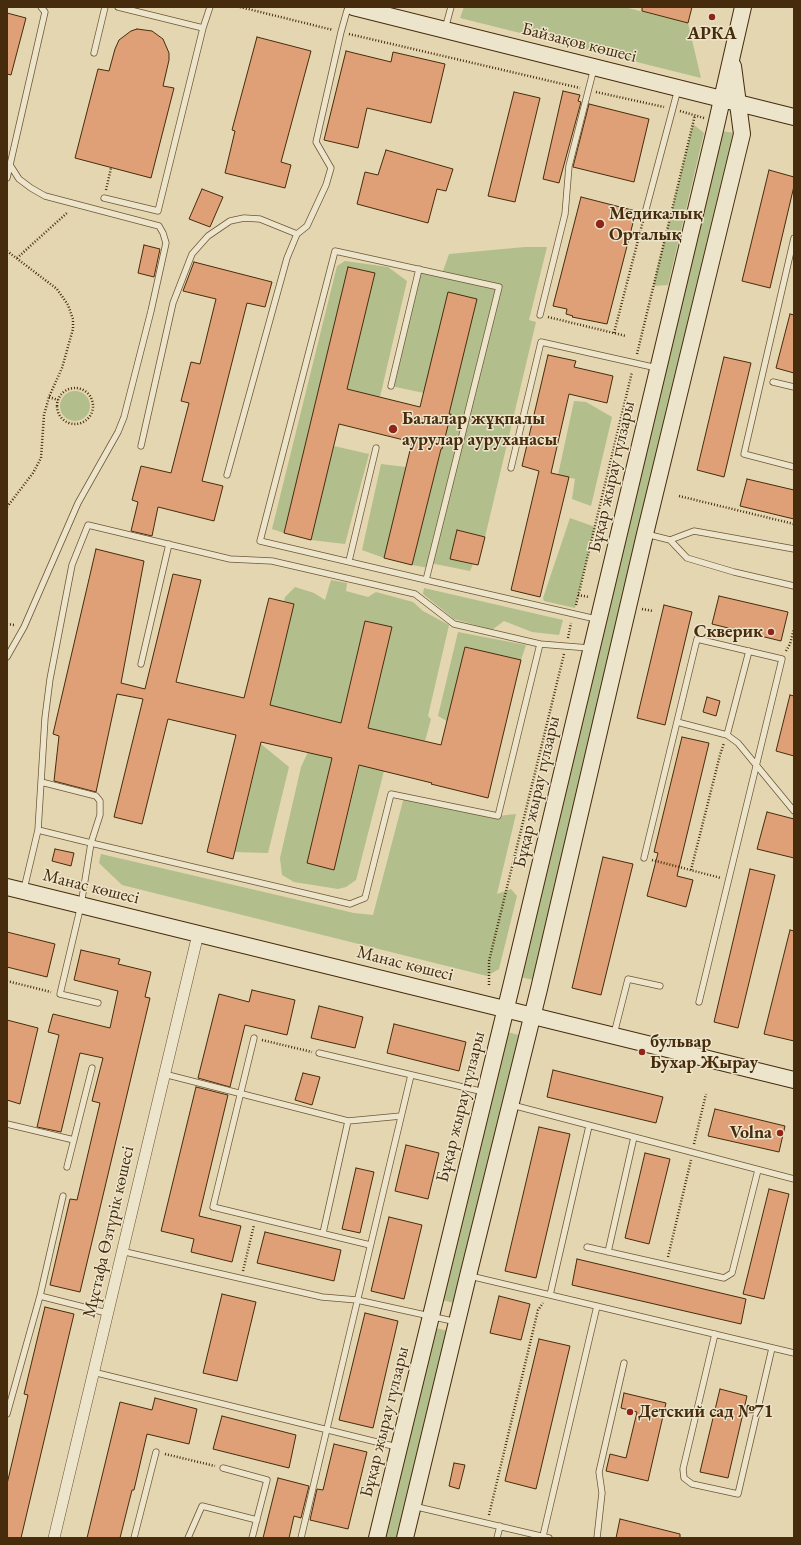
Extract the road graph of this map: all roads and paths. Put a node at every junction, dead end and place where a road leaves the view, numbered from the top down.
1 (41, 7) edge
2 (105, 7) edge
3 (118, 7) edge
4 (210, 7) edge
5 (240, 7) edge
6 (348, 7) edge
7 (354, 7) edge
8 (451, 7) edge
9 (743, 7) edge
10 (203, 28) junction
11 (445, 30) junction
12 (340, 32) junction
13 (94, 53) dead end
14 (732, 54) junction
15 (594, 67) junction
16 (678, 89) junction
17 (588, 90) junction
18 (722, 100) junction
19 (738, 104) junction
20 (672, 109) junction
21 (695, 115) junction
22 (794, 117) edge
23 (708, 119) dead end
24 (10, 165) junction
25 (112, 168) dead end
26 (7, 178) edge
27 (104, 198) joint
28 (76, 205) junction
29 (645, 213) joint
30 (297, 234) junction
31 (794, 238) edge
32 (7, 251) edge
33 (17, 258) junction
34 (419, 269) junction
35 (540, 315) joint
36 (614, 333) junction
37 (626, 336) dead end
38 (634, 363) junction
39 (658, 369) junction
40 (774, 382) dead end
41 (390, 386) dead end
42 (794, 387) edge
43 (49, 397) junction
44 (58, 400) junction
45 (141, 446) dead end
46 (376, 448) dead end
47 (794, 467) edge
48 (511, 468) dead end
49 (227, 475) dead end
50 (679, 496) dead end
51 (7, 507) edge
52 (794, 524) edge
53 (645, 534) junction
54 (670, 540) junction
55 (169, 544) junction
56 (794, 549) edge
57 (349, 561) junction
58 (426, 580) junction
59 (794, 586) edge
60 (578, 595) junction
61 (592, 598) dead end
62 (639, 608) dead end
63 (653, 611) dead end
64 (573, 614) junction
65 (599, 620) junction
66 (794, 629) edge
67 (540, 644) junction
68 (566, 645) junction
69 (592, 648) junction
70 (749, 651) junction
71 (7, 657) edge
72 (782, 659) junction
73 (142, 664) dead end
74 (677, 722) junction
75 (727, 735) junction
76 (757, 765) junction
77 (41, 782) junction
78 (794, 811) edge
79 (38, 830) junction
80 (91, 844) junction
81 (644, 858) joint
82 (691, 870) junction
83 (729, 880) junction
84 (7, 887) edge
85 (23, 891) junction
86 (81, 905) junction
87 (198, 934) junction
88 (7, 981) edge
89 (489, 985) dead end
90 (660, 986) dead end
91 (60, 994) junction
92 (699, 1002) dead end
93 (98, 1004) dead end
94 (506, 1010) junction
95 (532, 1016) junction
96 (614, 1036) junction
97 (254, 1038) joint
98 (319, 1053) joint
99 (92, 1068) dead end
100 (164, 1074) junction
101 (411, 1075) junction
102 (794, 1080) edge
103 (485, 1092) junction
104 (240, 1094) junction
105 (706, 1094) dead end
106 (510, 1105) junction
107 (401, 1116) junction
108 (348, 1121) junction
109 (7, 1124) edge
110 (589, 1126) junction
111 (634, 1138) junction
112 (74, 1140) junction
113 (692, 1153) junction
114 (67, 1167) dead end
115 (758, 1170) junction
116 (794, 1179) edge
117 (63, 1196) dead end
118 (256, 1217) junction
119 (323, 1233) junction
120 (370, 1245) junction
121 (587, 1247) dead end
122 (121, 1251) junction
123 (608, 1252) junction
124 (666, 1265) junction
125 (468, 1276) junction
126 (240, 1279) junction
127 (550, 1295) junction
128 (40, 1296) junction
129 (356, 1300) junction
130 (597, 1306) junction
131 (107, 1313) junction
132 (431, 1316) junction
133 (457, 1322) junction
134 (715, 1334) junction
135 (772, 1348) junction
136 (794, 1353) edge
137 (624, 1363) dead end
138 (93, 1372) junction
139 (7, 1414) edge
140 (326, 1429) junction
141 (399, 1448) junction
142 (156, 1452) joint
143 (223, 1468) joint
144 (413, 1506) junction
145 (257, 1520) junction
146 (487, 1523) junction
147 (500, 1526) junction
148 (543, 1536) junction
149 (54, 1538) edge
150 (134, 1538) edge
151 (188, 1538) edge
152 (252, 1538) edge
153 (300, 1538) edge
154 (378, 1538) edge
155 (405, 1538) edge
156 (497, 1538) edge
157 (549, 1538) edge
158 (597, 1538) edge

1 - 24 lane
2 - 13 lane
3 - 10 lane
4 - 10 lane
5 - 12 path
6 - 12 lane
7 - 11 street, Байзақов көшесі
8 - 11 lane
9 - 14 street, Бұқар жырау гүлзары
10 - 27 lane
11 - 15 street, Байзақов көшесі
12 - 17 path
12 - 30 lane
14 - 18 street, Бұқар жырау гүлзары
14 - 19 street, Бұқар жырау гүлзары
15 - 16 street, Байзақов көшесі
15 - 17 lane
16 - 18 street, Байзақов көшесі
16 - 20 lane
17 - 20 path
17 - 35 lane
18 - 19 street, Байзақов көшесі
18 - 39 street, Бұқар жырау гүлзары
19 - 22 street, Байзақов көшесі
19 - 53 street, Бұқар жырау гүлзары
20 - 21 path
20 - 29 lane
21 - 23 path
21 - 38 path
24 - 26 lane
24 - 28 lane
25 - 27 path
28 - 33 path
28 - 71 lane
29 - 36 path
30 - 45 lane
30 - 49 lane
31 - 47 lane
32 - 33 path
33 - 43 path
34 - 41 lane
34 - 57 lane
34 - 58 lane
35 - 36 path
36 - 37 path
38 - 39 lane
38 - 48 lane
38 - 60 path
39 - 65 street, Бұқар жырау гүлзары
40 - 42 lane
43 - 44 path
43 - 51 path
44 - 44 path
46 - 57 lane
50 - 52 path
53 - 54 lane
53 - 95 street, Бұқар жырау гүлзары
54 - 56 lane
54 - 59 lane
55 - 67 lane
55 - 73 lane
55 - 77 lane
57 - 58 lane
58 - 64 lane
60 - 61 path
60 - 64 path
62 - 63 path
64 - 65 lane
64 - 68 path
65 - 69 street, Бұқар жырау гүлзары
66 - 72 path
67 - 68 lane
67 - 80 lane
68 - 69 lane
68 - 89 path
69 - 94 street, Бұқар жырау гүлзары
70 - 72 lane
70 - 74 lane
70 - 75 lane
72 - 76 lane
74 - 75 lane
74 - 81 lane
75 - 76 lane
75 - 82 path
76 - 78 lane
76 - 83 lane
77 - 79 lane
77 - 80 lane
79 - 80 lane
79 - 85 lane
80 - 86 lane
81 - 82 path
82 - 83 path
83 - 92 lane
84 - 85 street, Манас көшесі
85 - 86 street, Манас көшесі
86 - 87 street, Манас көшесі
86 - 91 lane
87 - 94 street, Манас көшесі
87 - 100 street, Мұстафа Өзтүрік көшесі
88 - 91 path
90 - 96 lane
91 - 93 lane
94 - 95 street, Манас көшесі
94 - 103 street, Бұқар жырау гүлзары
95 - 96 street, Манас көшесі
95 - 106 street, Бұқар жырау гүлзары
96 - 102 street, Манас көшесі
97 - 98 path
97 - 104 lane
98 - 101 lane
99 - 112 lane
100 - 104 lane
100 - 122 street, Мұстафа Өзтүрік көшесі
101 - 103 lane
101 - 107 lane
103 - 132 street, Бұқар жырау гүлзары
104 - 108 lane
104 - 118 lane
105 - 113 path
106 - 110 lane
106 - 125 street, Бұқар жырау гүлзары
107 - 108 lane
107 - 120 lane
108 - 119 lane
109 - 112 lane
110 - 111 lane
110 - 127 lane
111 - 113 lane
111 - 123 lane
112 - 114 lane
113 - 115 lane
113 - 124 path
115 - 116 lane
115 - 124 lane
117 - 128 lane
118 - 119 lane
118 - 126 path
119 - 120 lane
120 - 129 lane
121 - 123 lane
122 - 126 lane
122 - 131 street, Мұстафа Өзтүрік көшесі
123 - 124 lane
125 - 127 lane
125 - 133 street, Бұқар жырау гүлзары
126 - 129 lane
127 - 130 lane
127 - 146 path
128 - 131 lane
128 - 139 lane
129 - 132 lane
129 - 140 lane
130 - 134 lane
130 - 148 lane
131 - 138 street, Мұстафа Өзтүрік көшесі
132 - 133 lane
132 - 141 street, Бұқар жырау гүлзары
133 - 144 street, Бұқар жырау гүлзары
134 - 135 lane
134 - 135 lane
135 - 136 lane
137 - 158 lane
138 - 140 lane
138 - 149 street, Мұстафа Өзтүрік көшесі
140 - 141 lane
140 - 153 lane
141 - 154 street, Бұқар жырау гүлзары
142 - 143 path
142 - 150 lane
143 - 145 lane
144 - 146 lane
144 - 155 street, Бұқар жырау гүлзары
145 - 151 lane
145 - 152 lane
146 - 147 lane
147 - 148 lane
147 - 156 lane
148 - 157 lane

